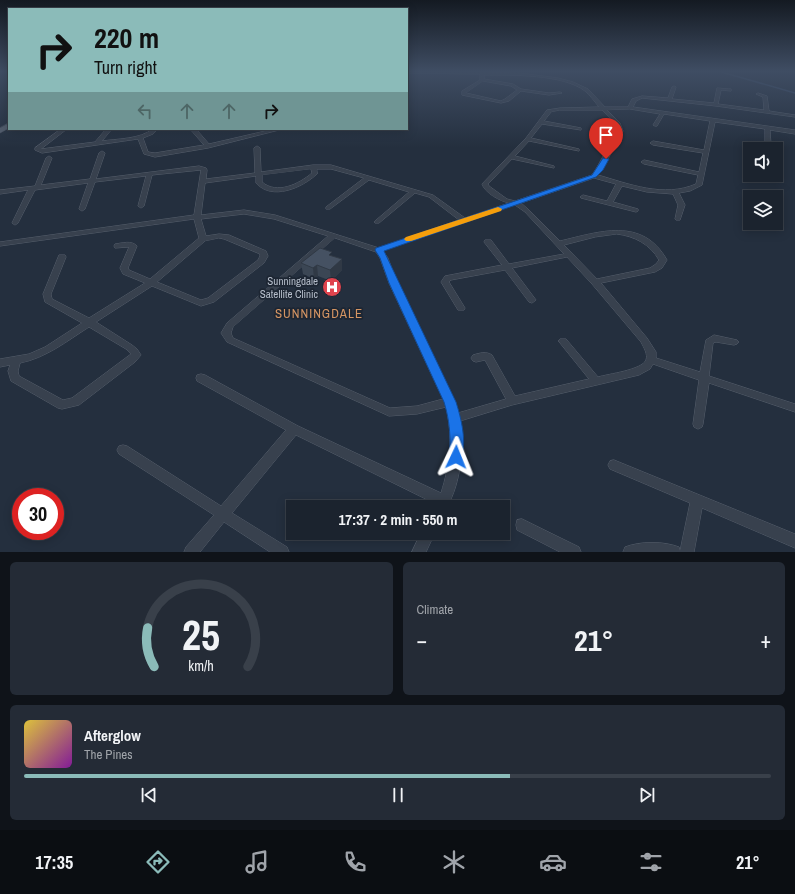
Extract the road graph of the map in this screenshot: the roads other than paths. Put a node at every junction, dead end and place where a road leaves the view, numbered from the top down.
1 (475, 97) edge
2 (511, 97) edge
3 (592, 97) edge
4 (718, 97) edge
5 (765, 97) edge
6 (670, 99) joint
7 (716, 105) junction
8 (630, 108) junction
9 (604, 109) junction
10 (768, 112) junction
11 (662, 114) junction
12 (795, 116) edge
13 (713, 120) junction
14 (542, 122) junction
15 (655, 125) dead end
16 (767, 128) junction
17 (579, 129) dead end
18 (63, 130) edge
19 (108, 130) edge
20 (154, 130) edge
21 (194, 130) edge
22 (256, 130) edge
23 (275, 130) edge
24 (795, 132) edge
25 (260, 133) junction
26 (140, 137) junction
27 (528, 139) junction
28 (653, 142) dead end
29 (768, 142) edge
30 (96, 144) junction
31 (208, 146) junction
32 (257, 148) dead end
33 (577, 150) dead end
34 (706, 152) junction
35 (102, 153) dead end
36 (510, 157) junction
37 (49, 158) dead end
38 (644, 162) dead end
39 (313, 167) junction
40 (552, 167) dead end
41 (150, 173) junction
42 (260, 174) junction
43 (702, 174) junction
44 (594, 176) junction
45 (368, 178) junction
46 (92, 180) junction
47 (204, 181) junction
48 (620, 183) junction
49 (35, 187) junction
50 (414, 191) junction
51 (0, 192) edge
52 (675, 192) junction
53 (583, 197) dead end
54 (516, 203) junction
55 (609, 204) junction
56 (141, 206) dead end
57 (328, 208) dead end
58 (82, 209) dead end
59 (636, 210) dead end
60 (197, 217) junction
61 (678, 219) dead end
62 (464, 221) junction
63 (377, 222) dead end
64 (15, 223) dead end
65 (333, 236) junction
66 (203, 239) junction
67 (488, 242) dead end
68 (0, 244) edge
69 (558, 244) junction
70 (118, 246) dead end
71 (379, 250) junction
72 (568, 255) junction
73 (62, 257) dead end
74 (507, 268) junction
75 (596, 282) junction
76 (150, 283) junction
77 (532, 300) dead end
78 (460, 308) dead end
79 (90, 322) junction
80 (563, 341) dead end
81 (734, 342) dead end
82 (476, 358) dead end
83 (651, 360) junction
84 (16, 361) junction
85 (0, 363) edge
86 (201, 378) dead end
87 (703, 378) junction
88 (596, 381) junction
89 (512, 401) junction
90 (450, 402) junction
91 (795, 408) edge
92 (455, 418) junction
93 (698, 424) dead end
94 (294, 429) junction
95 (123, 450) dead end
96 (614, 465) dead end
97 (434, 500) edge
98 (444, 500) edge
99 (697, 500) junction
100 (222, 514) junction
101 (522, 525) dead end
102 (425, 540) edge
103 (795, 541) edge
104 (191, 552) edge
105 (282, 552) edge
106 (419, 552) edge
107 (574, 552) edge
108 (630, 552) edge
109 (674, 552) edge
110 (687, 552) edge

1 - 2 street
3 - 9 street
4 - 7 street
5 - 10 street
6 - 7 street
6 - 8 street
7 - 10 street
8 - 9 street
8 - 11 street
9 - 14 street
9 - 44 street
10 - 12 street
11 - 13 street
11 - 15 street
13 - 16 street
13 - 34 street
14 - 17 street
14 - 27 street
16 - 24 street
16 - 29 street
18 - 30 street
19 - 30 street
20 - 26 street
21 - 31 street
22 - 25 street
23 - 25 street
25 - 31 street
26 - 30 street
26 - 31 street
27 - 33 street
27 - 36 street
28 - 34 street
32 - 42 street
34 - 43 street
35 - 46 street
36 - 40 street
36 - 54 street
37 - 49 street
38 - 43 street
39 - 42 street
39 - 42 street
39 - 45 street
41 - 46 street
41 - 47 street
41 - 56 street
42 - 47 street
43 - 52 street
44 - 48 street
44 - 54 street
45 - 50 street
45 - 57 street
46 - 49 street
46 - 58 street
47 - 60 street
48 - 52 street
48 - 55 street
49 - 51 street
49 - 64 street
50 - 62 street
50 - 63 street
52 - 61 street
53 - 55 street
54 - 62 street
54 - 69 street
55 - 59 street
60 - 65 street
60 - 66 street
60 - 68 street
62 - 71 street
65 - 71 street
65 - 90 street
66 - 76 street
66 - 76 street
67 - 74 street
69 - 72 street
69 - 75 street
70 - 76 street
71 - 90 street
72 - 74 street
72 - 75 street
73 - 79 street
74 - 77 street
74 - 78 street
75 - 83 street
76 - 79 street
79 - 84 street
79 - 84 street
80 - 88 street
81 - 87 street
82 - 89 street
83 - 87 street
83 - 88 street
84 - 85 street
86 - 94 street
87 - 91 street
87 - 93 street
88 - 89 street
89 - 92 street
90 - 92 street
92 - 98 street
94 - 97 street
94 - 100 street
95 - 100 street
96 - 99 street
99 - 103 street
99 - 110 street
100 - 104 street
100 - 105 street
101 - 107 street
102 - 106 street
108 - 109 street

